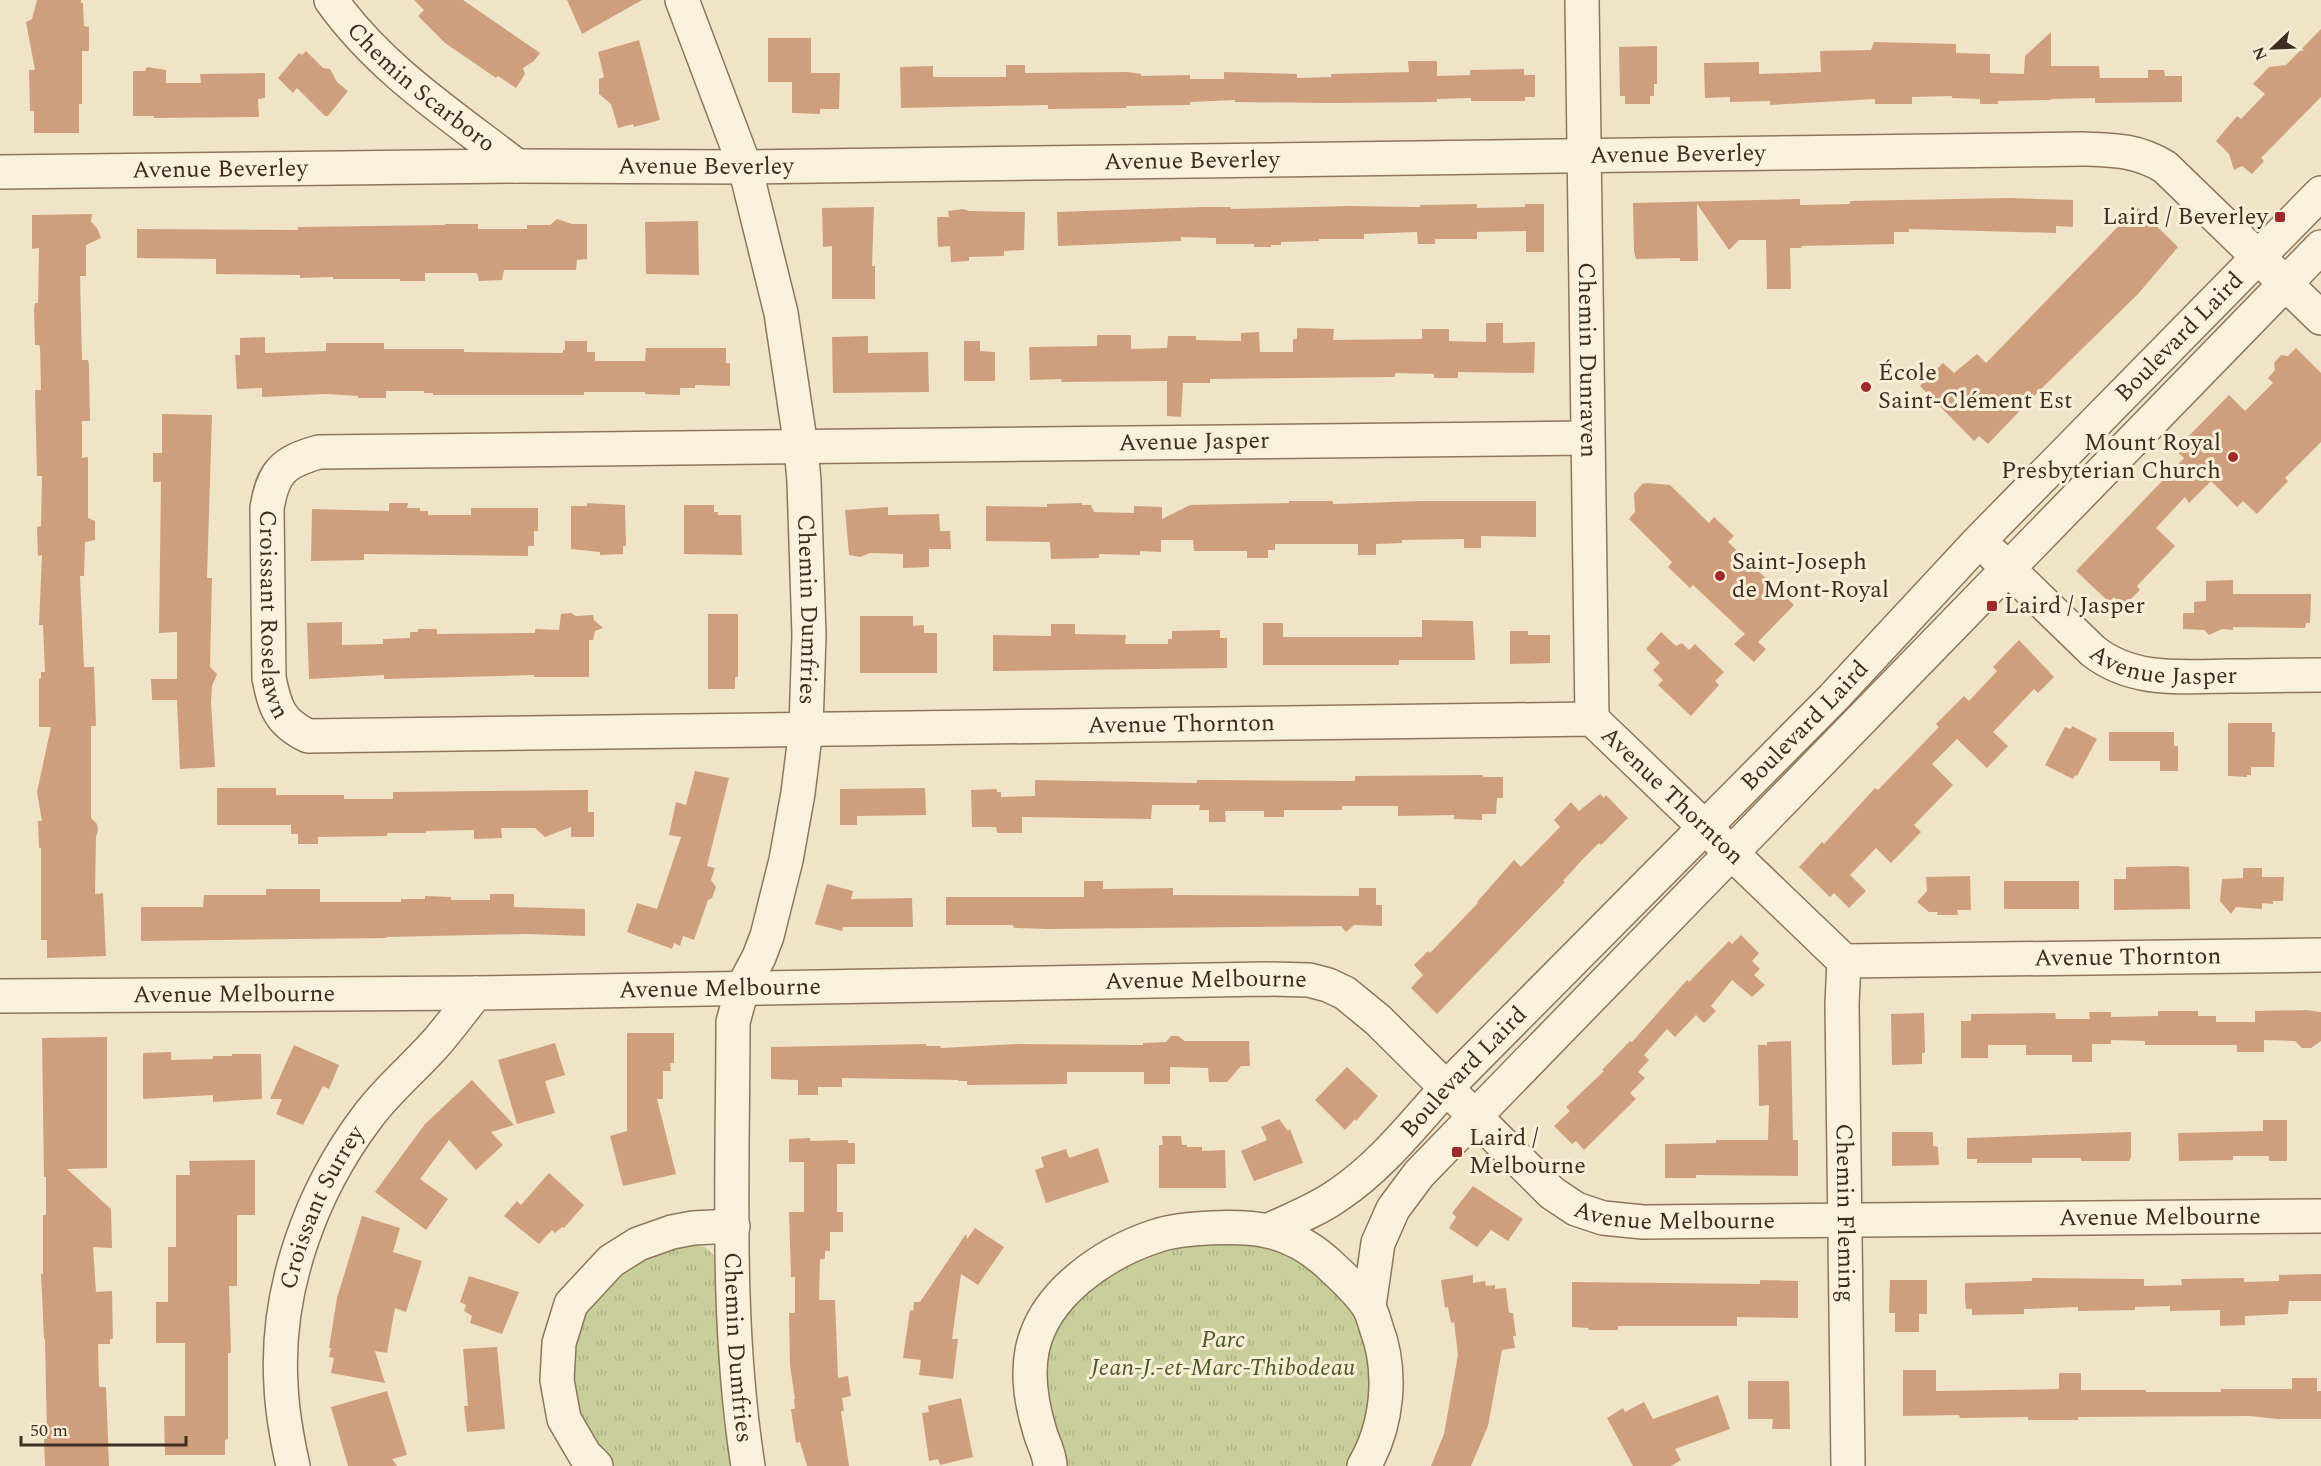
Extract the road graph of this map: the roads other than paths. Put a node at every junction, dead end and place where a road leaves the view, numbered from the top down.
1 (332, 0) edge
2 (682, 0) edge
3 (1582, 0) edge
4 (1584, 155) junction
5 (518, 166) junction
6 (745, 167) junction
7 (0, 172) edge
8 (2321, 193) edge
9 (2321, 246) edge
10 (2259, 256) junction
11 (2286, 283) junction
12 (2321, 318) edge
13 (1587, 438) junction
14 (801, 447) junction
15 (1979, 541) junction
16 (2009, 570) junction
17 (2321, 675) edge
18 (1592, 718) junction
19 (806, 728) junction
20 (1703, 826) junction
21 (1732, 853) junction
22 (2321, 955) edge
23 (1844, 961) junction
24 (742, 989) junction
25 (476, 993) junction
26 (0, 996) edge
27 (1447, 1087) junction
28 (1475, 1116) junction
29 (2321, 1216) edge
30 (1846, 1220) junction
31 (733, 1226) junction
32 (1267, 1231) junction
33 (1369, 1306) junction
34 (1052, 1465) edge
35 (293, 1466) edge
36 (596, 1466) edge
37 (748, 1466) edge
38 (1364, 1466) edge
39 (1848, 1466) edge

1 - 5 street, Chemin Scarboro
2 - 6 street, Chemin Dumfries
3 - 4 street, Chemin Dunraven
4 - 6 street, Avenue Beverley
4 - 10 street, Avenue Beverley
4 - 13 street, Chemin Dunraven
5 - 6 street, Avenue Beverley
5 - 7 street, Avenue Beverley
6 - 14 street, Chemin Dumfries
8 - 10 street, Boulevard Laird
9 - 11 street, Boulevard Laird
10 - 11 street, Avenue Beverley
10 - 15 street, Boulevard Laird
11 - 12 street, Avenue Beverley
11 - 16 street, Boulevard Laird
13 - 14 street, Avenue Jasper
13 - 18 street, Chemin Dunraven
14 - 19 street, Chemin Dumfries
14 - 19 street, Croissant Roselawn
15 - 16 street, Avenue Jasper
15 - 20 street, Boulevard Laird
16 - 17 street, Avenue Jasper
16 - 21 street, Boulevard Laird
18 - 19 street, Avenue Thornton
18 - 20 street, Avenue Thornton
19 - 24 street, Chemin Dumfries
20 - 21 street, Avenue Thornton
20 - 27 street, Boulevard Laird
21 - 23 street, Avenue Thornton
21 - 28 street, Boulevard Laird
22 - 23 street, Avenue Thornton
23 - 30 street, Chemin Fleming
24 - 25 street, Avenue Melbourne
24 - 27 street, Avenue Melbourne
24 - 31 street, Chemin Dumfries
25 - 26 street, Avenue Melbourne
25 - 35 street, Croissant Surrey
27 - 28 street, Avenue Melbourne
27 - 32 street, Boulevard Laird
28 - 30 street, Avenue Melbourne
28 - 33 street, Boulevard Laird
29 - 30 street, Avenue Melbourne
30 - 39 street, Chemin Fleming
31 - 36 street, Chemin Dumfries
31 - 37 street, Chemin Dumfries
32 - 33 street, Boulevard Laird
32 - 34 street, Boulevard Laird
33 - 38 street, Boulevard Laird

